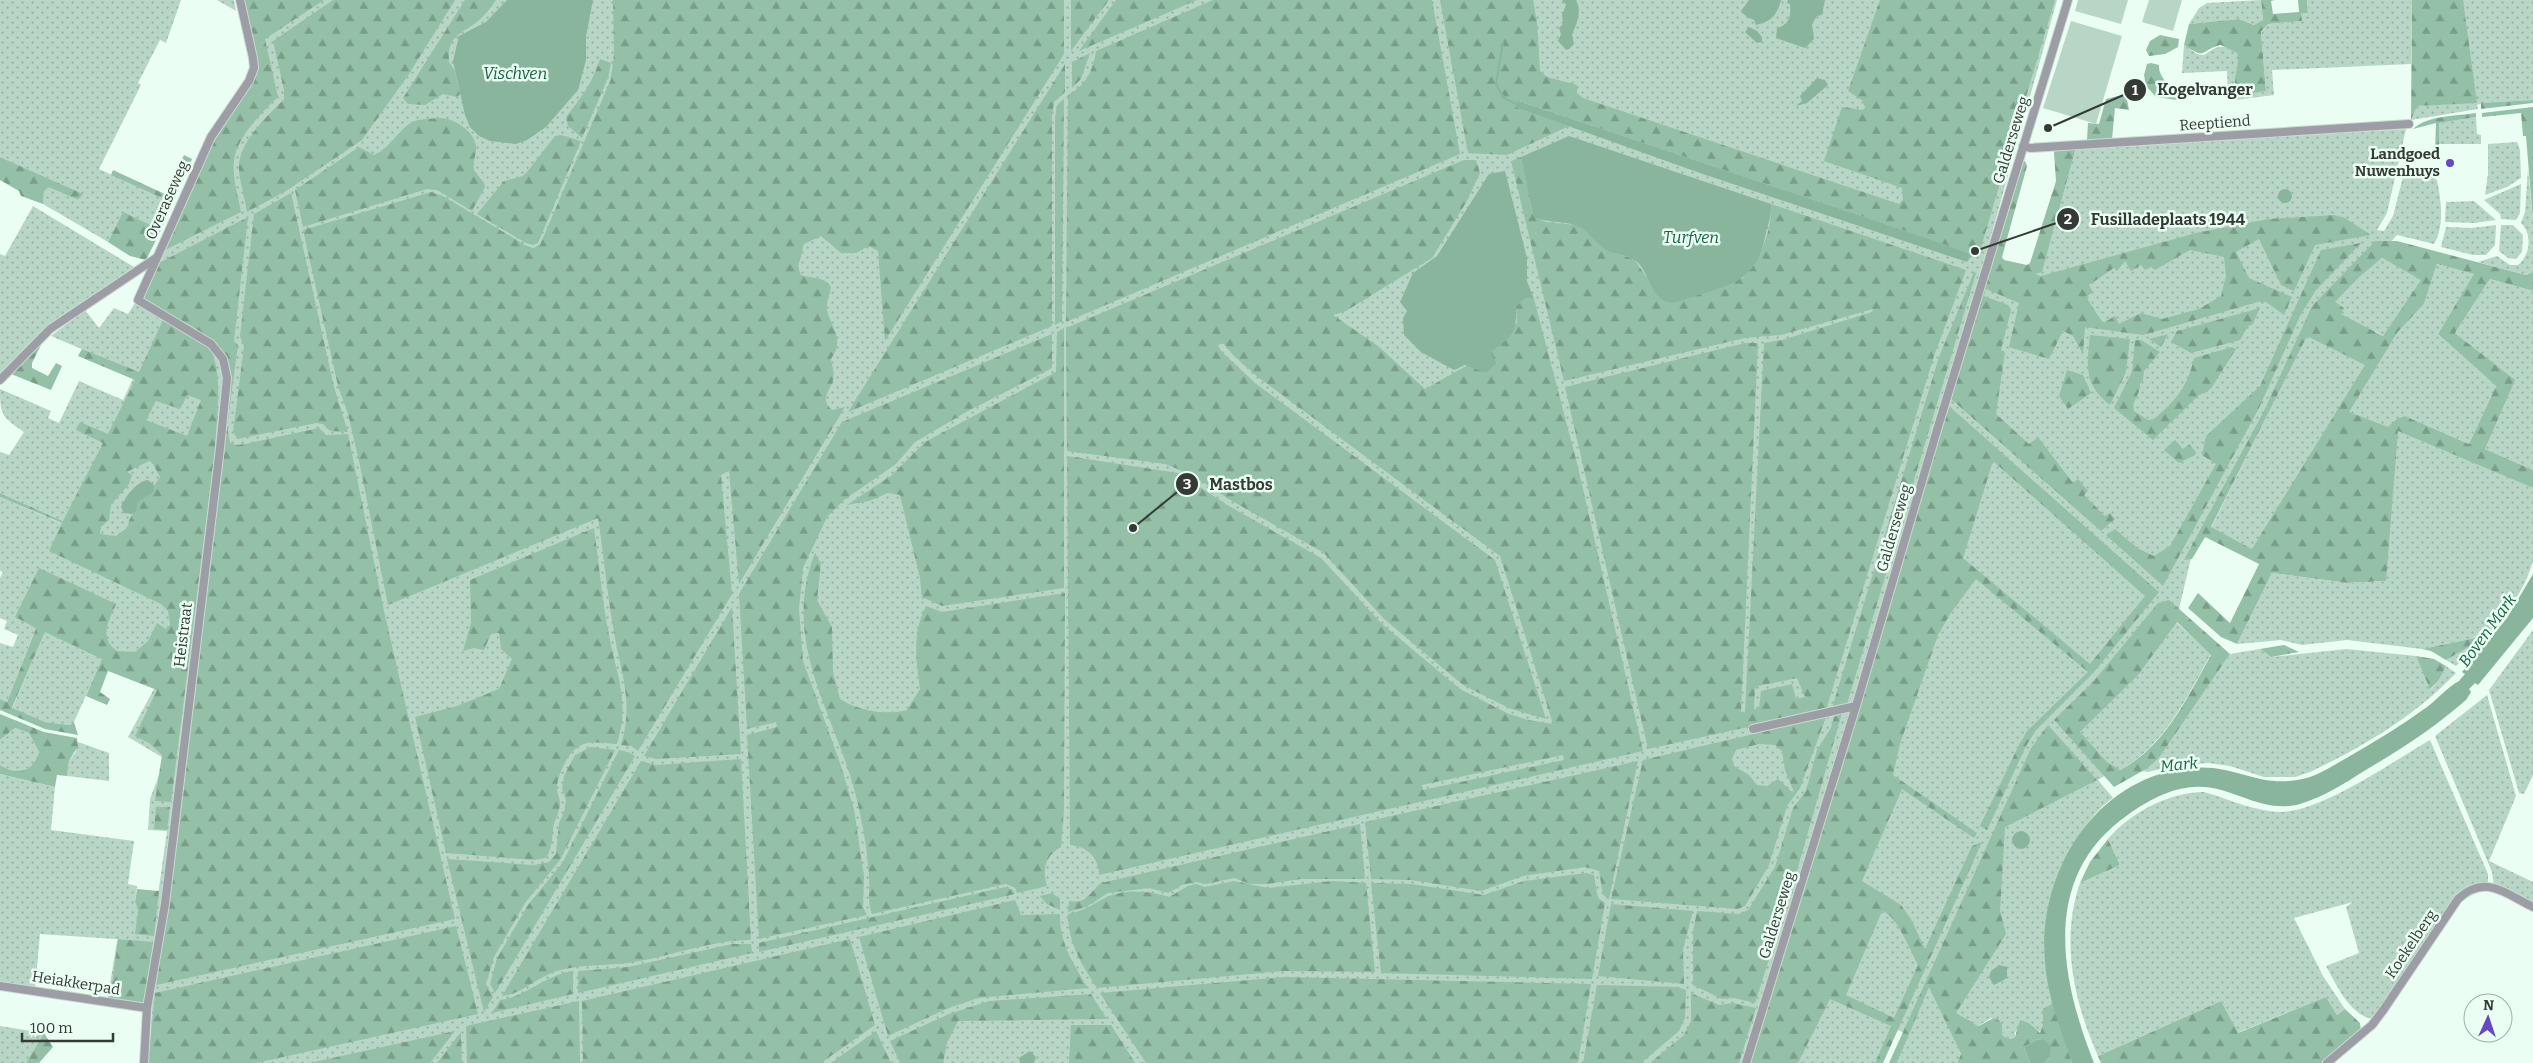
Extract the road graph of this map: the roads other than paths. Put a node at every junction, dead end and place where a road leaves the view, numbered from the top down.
1 (240, 0) edge
2 (2068, 0) edge
3 (2409, 124) dead end
4 (2023, 146) junction
5 (156, 258) junction
6 (0, 380) edge
7 (1856, 706) junction
8 (1753, 729) dead end
9 (2533, 907) edge
10 (0, 986) edge
11 (147, 1008) junction
12 (144, 1063) edge
13 (1746, 1063) edge
14 (2327, 1063) edge

1 - 5 street, Overaseweg
2 - 4 street, Galderseweg
3 - 4 street, Reeptiend
4 - 7 street, Galderseweg
5 - 6 street, Overaseweg
5 - 11 street, Heistraat
7 - 8 street
7 - 13 street, Galderseweg
9 - 14 street, Koekelberg
10 - 11 street, Heiakkerpad
11 - 12 street, Heistraat

